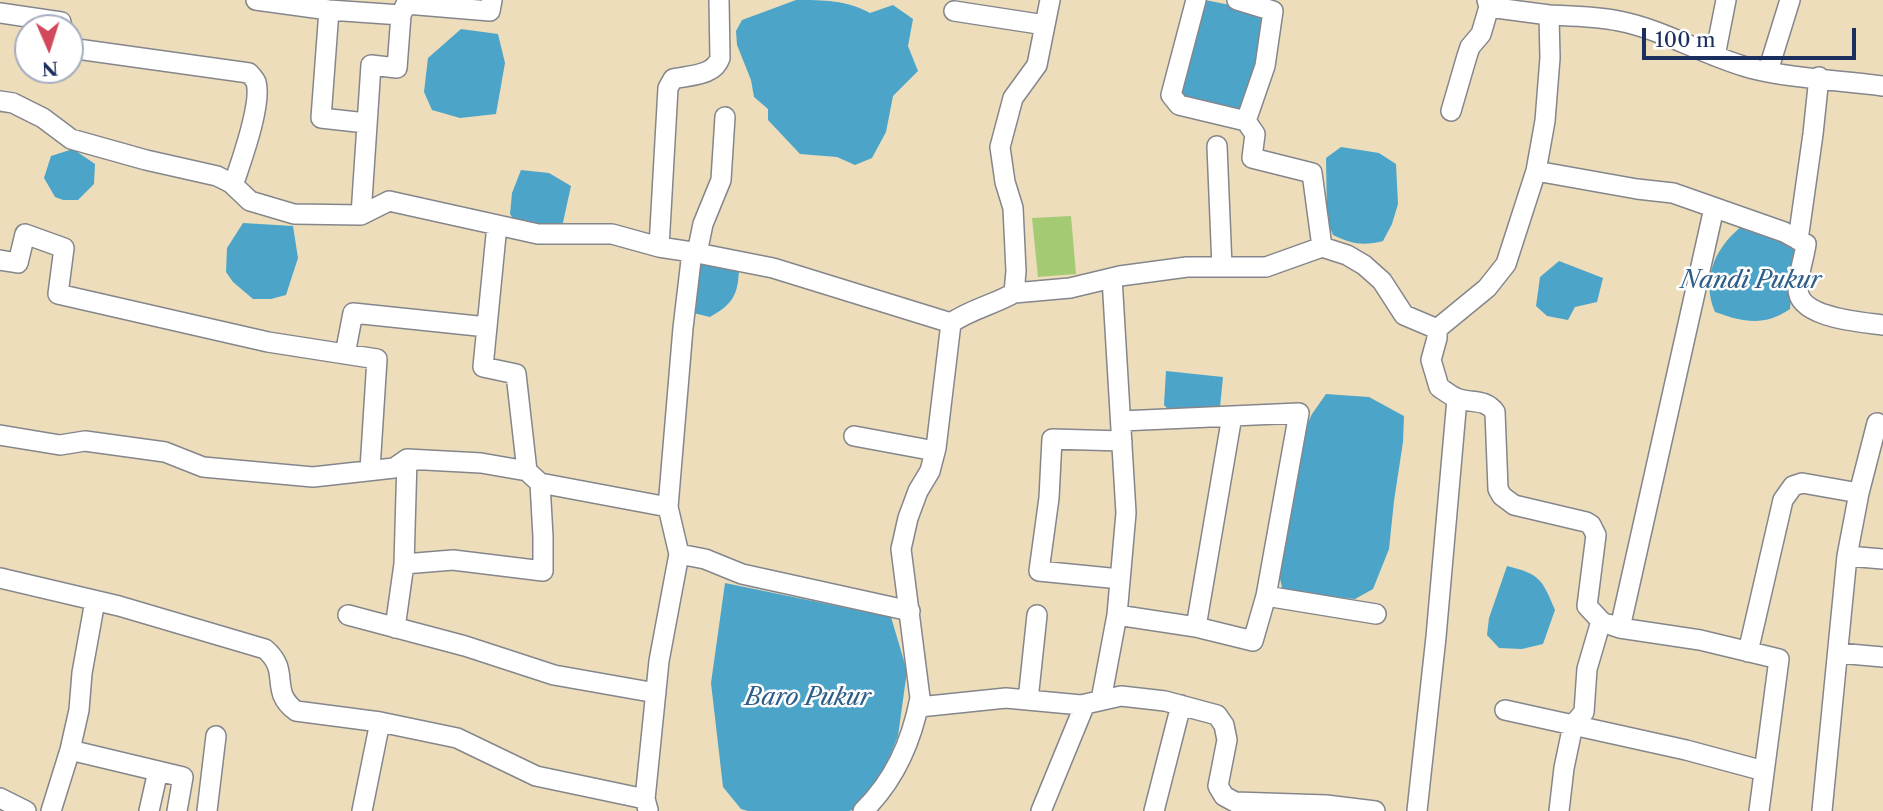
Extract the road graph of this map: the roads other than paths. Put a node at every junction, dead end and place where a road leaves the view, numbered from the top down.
1 (256, 0) edge
2 (492, 0) edge
3 (719, 0) edge
4 (1050, 0) edge
5 (1196, 0) edge
6 (1237, 0) edge
7 (1726, 0) edge
8 (1790, 0) edge
9 (1488, 4) edge
10 (329, 10) junction
11 (954, 11) dead end
12 (401, 15) junction
13 (1549, 15) junction
14 (1045, 25) junction
15 (84, 50) edge
16 (1715, 56) junction
17 (1768, 71) junction
18 (1819, 77) junction
19 (1883, 86) edge
20 (0, 101) edge
21 (1451, 111) dead end
22 (725, 117) dead end
23 (1246, 121) junction
24 (366, 123) junction
25 (1217, 146) dead end
26 (1536, 171) junction
27 (231, 183) junction
28 (1714, 208) junction
29 (361, 215) junction
30 (497, 225) junction
31 (1798, 240) junction
32 (659, 247) junction
33 (1322, 247) junction
34 (694, 252) junction
35 (0, 260) edge
36 (1222, 267) junction
37 (1112, 278) junction
38 (1014, 293) junction
39 (951, 323) junction
40 (1883, 325) edge
41 (487, 327) junction
42 (1437, 329) junction
43 (345, 354) junction
44 (1457, 399) junction
45 (1232, 416) junction
46 (1877, 423) dead end
47 (1121, 431) junction
48 (0, 435) edge
49 (854, 436) dead end
50 (935, 451) junction
51 (407, 459) junction
52 (370, 469) junction
53 (533, 477) junction
54 (1859, 493) junction
55 (668, 507) junction
56 (679, 554) junction
57 (1847, 556) junction
58 (1883, 559) edge
59 (404, 564) junction
60 (0, 578) edge
61 (1120, 579) junction
62 (1266, 596) junction
63 (94, 601) junction
64 (910, 611) junction
65 (1376, 614) dead end
66 (348, 615) dead end
67 (1037, 615) dead end
68 (1116, 615) junction
69 (1601, 621) junction
70 (1196, 627) junction
71 (395, 628) junction
72 (1620, 628) junction
73 (1748, 652) junction
74 (1838, 653) junction
75 (1883, 657) edge
76 (656, 693) junction
77 (1028, 700) junction
78 (1093, 702) junction
79 (1181, 705) junction
80 (919, 707) junction
81 (1505, 710) dead end
82 (380, 722) junction
83 (1573, 725) junction
84 (216, 736) dead end
85 (70, 750) junction
86 (158, 771) junction
87 (1764, 771) junction
88 (0, 798) edge
89 (647, 805) edge
90 (26, 811) edge
91 (51, 811) edge
92 (149, 811) edge
93 (177, 811) edge
94 (207, 811) edge
95 (362, 811) edge
96 (863, 811) edge
97 (1041, 811) edge
98 (1154, 811) edge
99 (1375, 811) edge
100 (1417, 811) edge
101 (1559, 811) edge
102 (1759, 811) edge
103 (1822, 811) edge

1 - 10 street
2 - 12 street
3 - 32 street
4 - 14 street
5 - 23 street
6 - 23 street
7 - 16 street
8 - 17 street
9 - 13 street
9 - 21 street
10 - 12 street
10 - 24 street
11 - 14 street
12 - 24 street
13 - 16 street
13 - 26 street
14 - 38 street
15 - 27 street
16 - 17 street
17 - 18 street
18 - 19 street
18 - 31 street
20 - 27 street
22 - 34 street
23 - 33 street
24 - 29 street
25 - 36 street
26 - 28 street
26 - 42 street
27 - 29 street
28 - 31 street
28 - 72 street
29 - 30 street
30 - 32 street
30 - 41 street
31 - 40 street
32 - 34 street
33 - 36 street
33 - 42 street
34 - 39 street
34 - 55 street
35 - 43 street
36 - 37 street
37 - 38 street
37 - 47 street
38 - 39 street
39 - 50 street
41 - 43 street
41 - 53 street
42 - 44 street
43 - 52 street
44 - 69 street
44 - 100 street
45 - 47 street
45 - 62 street
45 - 70 street
46 - 54 street
47 - 61 street
47 - 61 street
48 - 52 street
49 - 50 street
50 - 64 street
51 - 52 street
51 - 53 street
51 - 59 street
53 - 55 street
53 - 59 street
54 - 57 street
54 - 73 street
55 - 56 street
56 - 64 street
56 - 76 street
57 - 58 street
57 - 74 street
59 - 71 street
60 - 63 street
61 - 68 street
62 - 65 street
62 - 70 street
63 - 82 street
63 - 85 street
64 - 80 street
66 - 71 street
67 - 77 street
68 - 70 street
68 - 78 street
69 - 72 street
69 - 83 street
71 - 76 street
72 - 73 street
73 - 87 street
74 - 75 street
74 - 103 street
76 - 89 street
77 - 78 street
77 - 80 street
78 - 79 street
78 - 97 street
79 - 98 street
79 - 99 street
80 - 96 street
81 - 83 street
82 - 89 street
82 - 95 street
83 - 87 street
83 - 101 street
84 - 94 street
85 - 86 street
85 - 91 street
86 - 92 street
86 - 93 street
87 - 102 street
88 - 90 street

